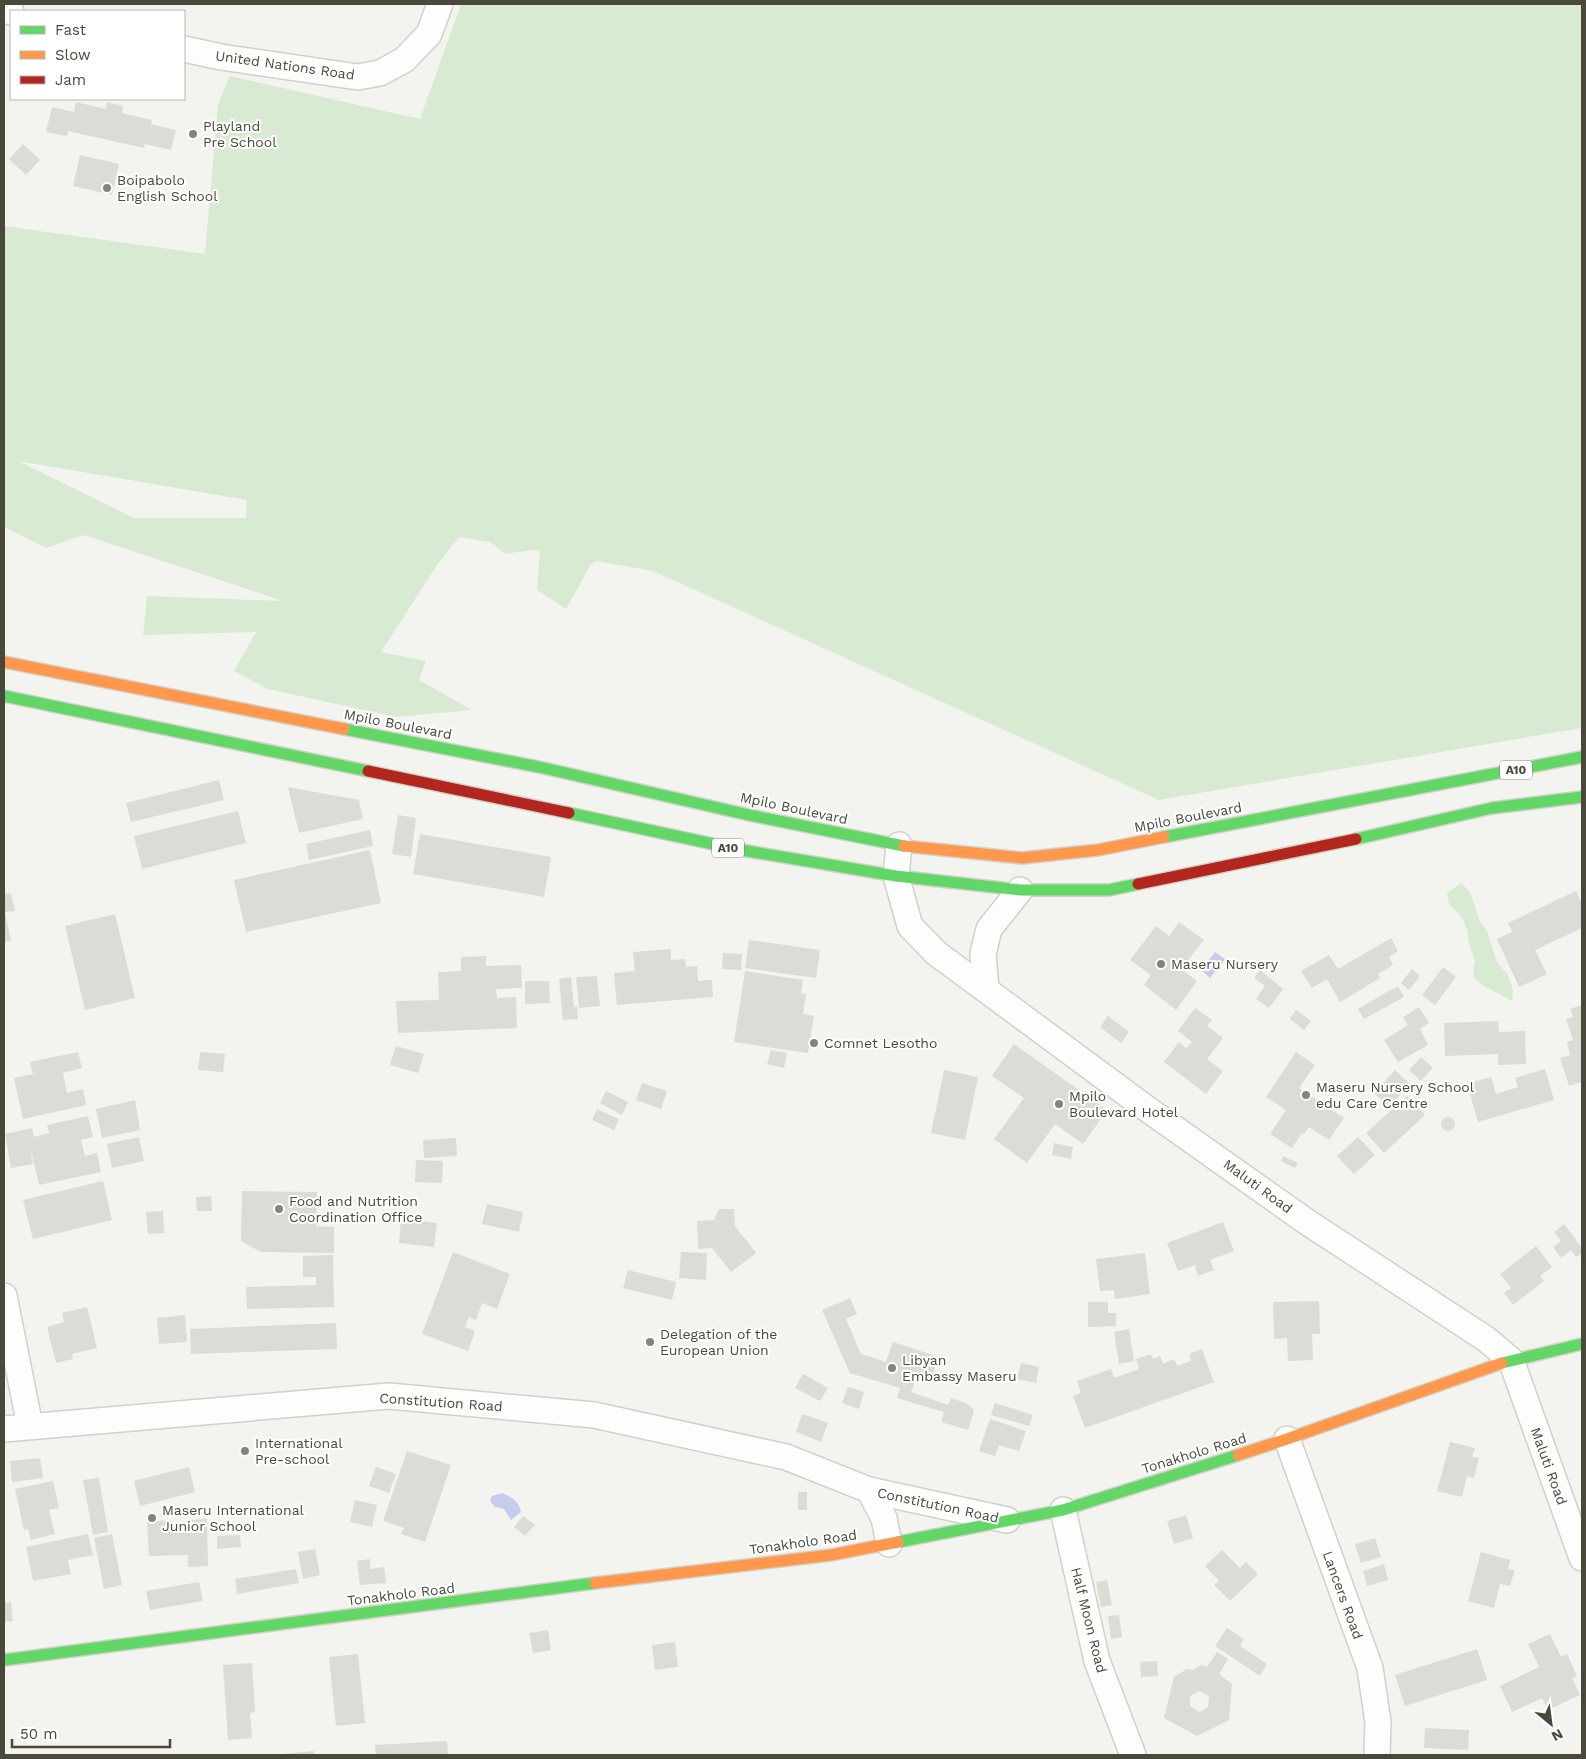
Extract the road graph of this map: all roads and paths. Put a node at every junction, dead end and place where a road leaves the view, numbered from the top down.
1 (440, 4) edge
2 (185, 49) edge
3 (4, 662) edge
4 (4, 696) edge
5 (1582, 757) edge
6 (1582, 797) edge
7 (899, 845) junction
8 (896, 876) junction
9 (1020, 890) junction
10 (986, 989) junction
11 (4, 1296) edge
12 (1582, 1344) edge
13 (1511, 1360) junction
14 (30, 1426) junction
15 (4, 1429) edge
16 (1287, 1439) junction
17 (870, 1490) junction
18 (1063, 1510) junction
19 (1007, 1520) junction
20 (889, 1544) junction
21 (1582, 1558) edge
22 (4, 1660) edge
23 (1133, 1755) edge
24 (1377, 1755) edge

1 - 2 street, United Nations Road
3 - 7 main road, Mpilo Boulevard / A10
4 - 8 main road, A10
5 - 7 main road, Mpilo Boulevard / A10
6 - 9 main road, A10
7 - 8 street, Maluti Road
8 - 9 main road, A10
8 - 10 street, Maluti Road
9 - 10 street
10 - 13 street, Maluti Road
11 - 14 street
12 - 13 main road, Tonakholo Road
13 - 16 main road, Tonakholo Road
13 - 21 street, Maluti Road
14 - 15 street, Constitution Road
14 - 17 street, Constitution Road
16 - 18 main road, Tonakholo Road
16 - 24 street, Lancers Road
17 - 19 street, Constitution Road
17 - 20 street, Constitution Road
18 - 19 main road, Tonakholo Road
18 - 23 street, Half Moon Road
19 - 20 main road, Tonakholo Road
20 - 22 main road, Tonakholo Road

